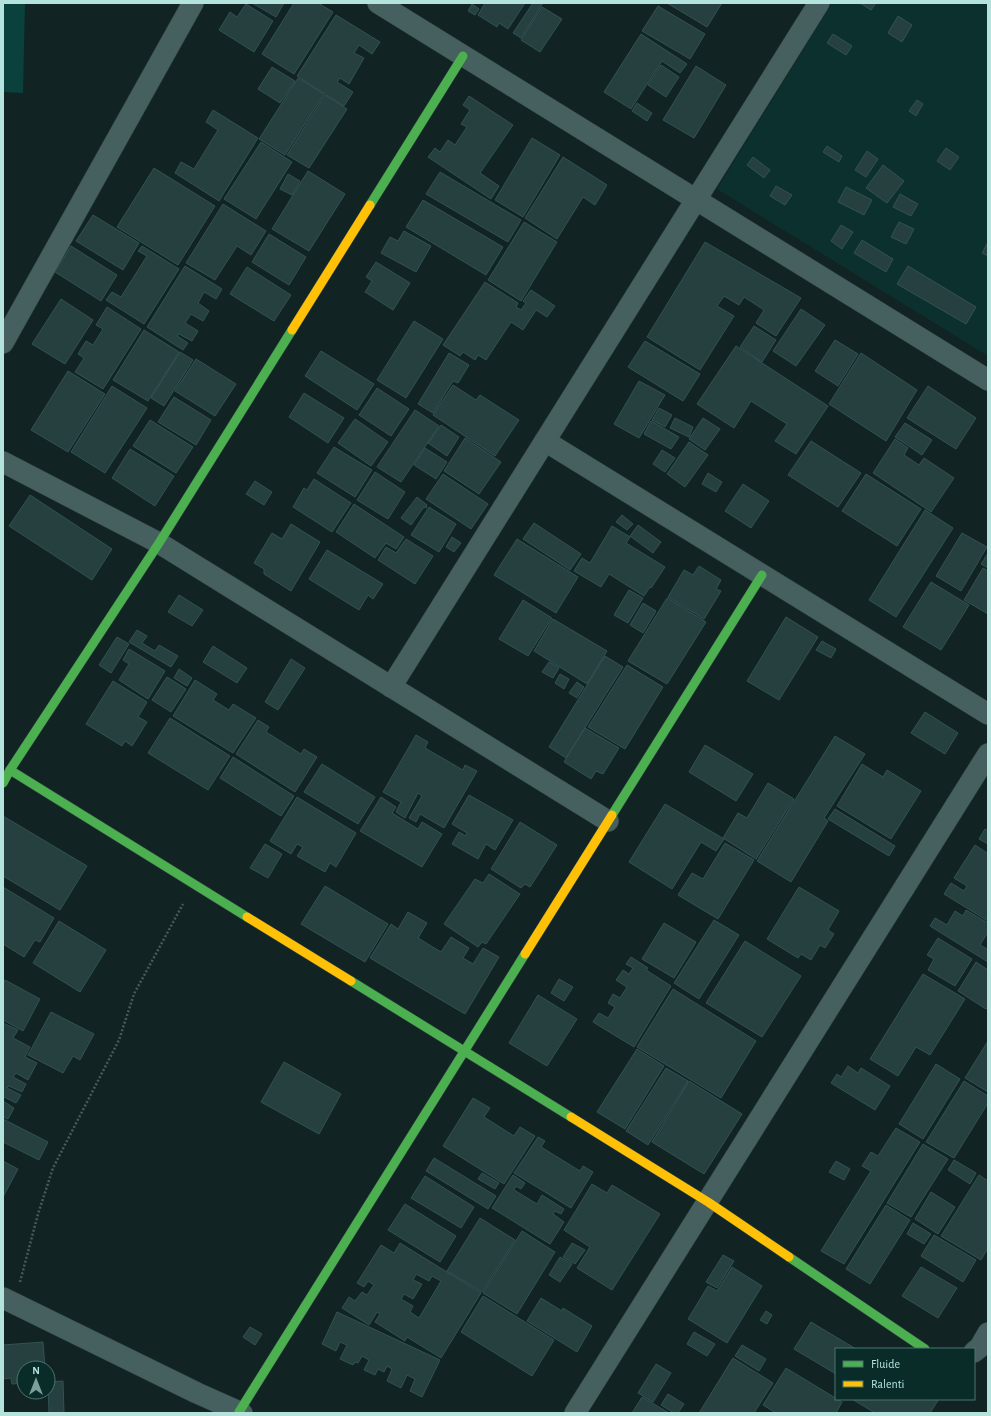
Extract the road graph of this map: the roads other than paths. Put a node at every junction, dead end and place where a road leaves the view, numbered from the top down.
1 (193, 3) edge
2 (378, 3) edge
3 (819, 3) edge
4 (463, 56) junction
5 (696, 199) junction
6 (3, 343) edge
7 (988, 380) edge
8 (545, 440) junction
9 (3, 462) edge
10 (159, 543) junction
11 (762, 575) junction
12 (391, 687) junction
13 (988, 714) edge
14 (988, 754) edge
15 (10, 770) junction
16 (3, 783) edge
17 (608, 821) junction
18 (464, 1052) junction
19 (708, 1202) junction
20 (9, 1301) edge
21 (988, 1333) edge
22 (925, 1348) edge
23 (975, 1351) edge
24 (198, 1403) edge
25 (240, 1412) edge
26 (576, 1413) edge

1 - 6 street
2 - 4 street
3 - 5 street
4 - 5 street
4 - 10 street
5 - 7 street
5 - 8 street
8 - 11 street
8 - 12 street
9 - 10 street
10 - 12 street
10 - 15 street
11 - 13 street
11 - 17 street
12 - 17 street
14 - 19 street
15 - 16 street
15 - 18 street
17 - 18 street
18 - 19 street
18 - 25 street
19 - 22 street
19 - 26 street
20 - 24 street
21 - 23 street
24 - 25 street

